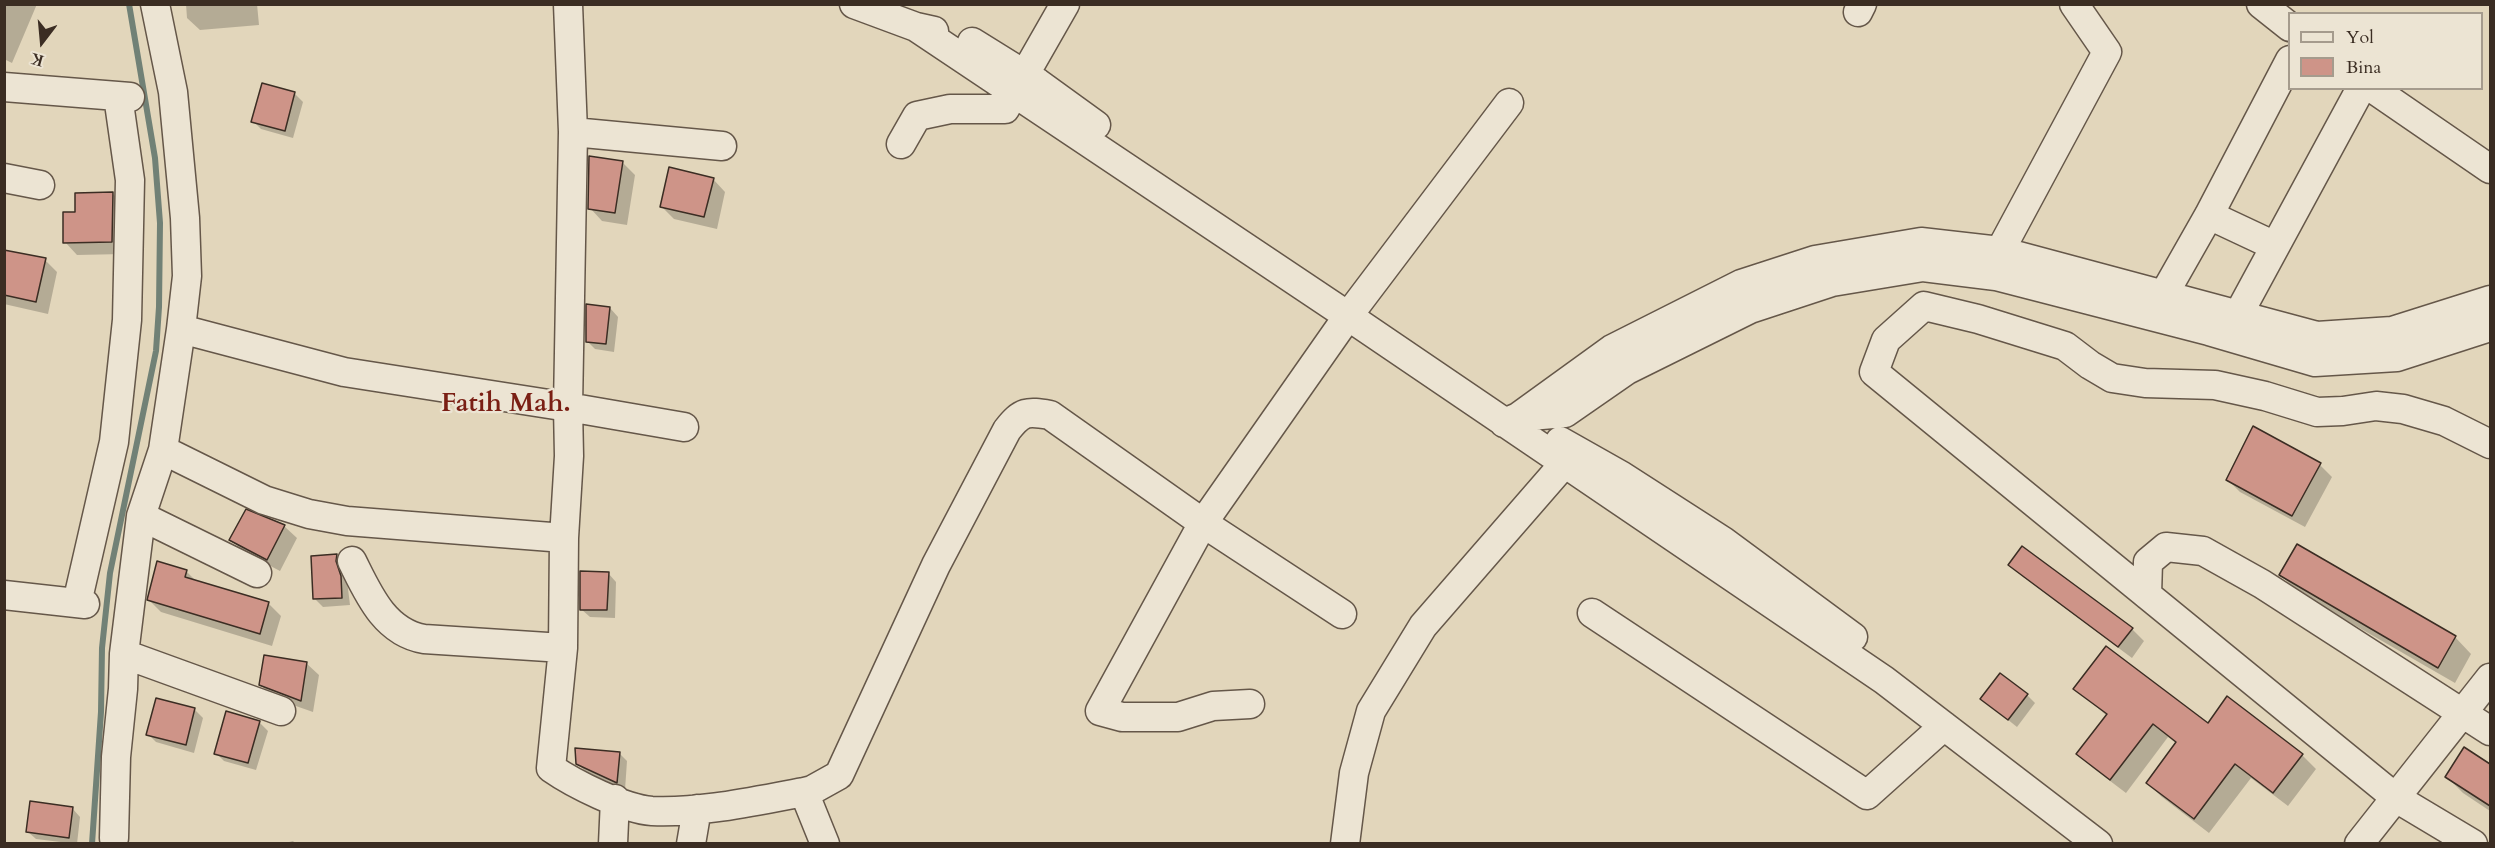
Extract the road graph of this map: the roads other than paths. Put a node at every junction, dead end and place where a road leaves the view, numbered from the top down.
1 (155, 4) edge
2 (568, 4) edge
3 (854, 4) edge
4 (1065, 4) edge
5 (2074, 4) edge
6 (2261, 4) edge
7 (2288, 26) edge
8 (2288, 62) edge
9 (1020, 84) junction
10 (4, 87) edge
11 (2360, 90) edge
12 (2375, 90) edge
13 (1509, 103) dead end
14 (573, 132) junction
15 (902, 144) dead end
16 (722, 146) dead end
17 (2490, 169) edge
18 (4, 178) edge
19 (40, 185) dead end
20 (2209, 215) junction
21 (2275, 246) junction
22 (1998, 263) junction
23 (2163, 296) junction
24 (2490, 300) edge
25 (1353, 310) junction
26 (2238, 315) junction
27 (2490, 327) edge
28 (181, 329) junction
29 (567, 407) junction
30 (1511, 420) junction
31 (684, 428) dead end
32 (2490, 444) edge
33 (163, 450) junction
34 (1569, 457) junction
35 (141, 516) junction
36 (1203, 523) junction
37 (564, 538) junction
38 (352, 561) dead end
39 (257, 573) dead end
40 (4, 595) edge
41 (2147, 595) junction
42 (1592, 613) dead end
43 (1342, 614) dead end
44 (563, 648) junction
45 (124, 654) junction
46 (2490, 678) edge
47 (1250, 704) dead end
48 (281, 711) dead end
49 (2464, 712) junction
50 (1933, 718) junction
51 (2490, 731) edge
52 (804, 792) junction
53 (2396, 798) junction
54 (615, 799) junction
55 (697, 808) junction
56 (114, 838) dead end
57 (613, 843) edge
58 (691, 843) edge
59 (825, 843) edge
60 (1346, 843) edge
61 (2098, 843) edge
62 (2360, 843) edge
63 (2473, 843) edge

1 - 28 street
2 - 14 street
3 - 9 street
4 - 9 street
5 - 22 street
6 - 7 street
8 - 20 street
9 - 15 street
9 - 25 street
10 - 40 street
11 - 21 street
12 - 17 street
13 - 25 street
14 - 16 street
14 - 29 street
18 - 19 street
20 - 21 street
20 - 23 street
21 - 26 street
22 - 23 street
22 - 27 street
22 - 30 street
23 - 26 street
24 - 26 street
25 - 30 street
25 - 36 street
28 - 29 street
28 - 33 street
29 - 31 street
29 - 37 street
30 - 34 street
32 - 41 street
33 - 35 street
33 - 37 street
34 - 50 street
34 - 60 street
35 - 39 street
35 - 45 street
36 - 43 street
36 - 47 street
36 - 52 street
37 - 44 street
38 - 44 street
41 - 49 street
41 - 53 street
42 - 50 street
44 - 54 street
45 - 48 street
45 - 56 street
46 - 49 street
49 - 51 street
49 - 53 street
50 - 61 street
52 - 55 street
52 - 59 street
53 - 62 street
53 - 63 street
54 - 55 street
54 - 57 street
55 - 58 street

